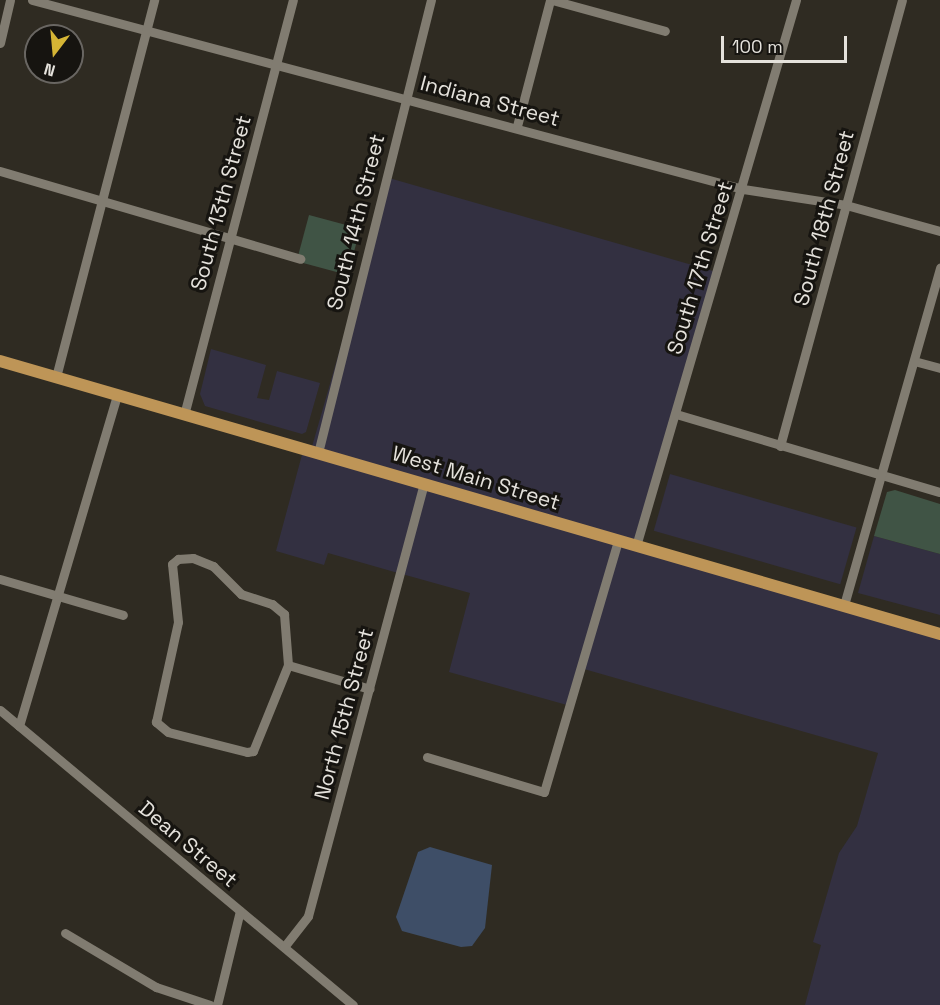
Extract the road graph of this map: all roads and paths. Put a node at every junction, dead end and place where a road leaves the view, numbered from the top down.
1 (10, 0) edge
2 (32, 0) edge
3 (154, 0) edge
4 (293, 0) edge
5 (431, 0) edge
6 (551, 0) edge
7 (796, 0) edge
8 (902, 0) edge
9 (146, 30) junction
10 (665, 31) dead end
11 (0, 43) edge
12 (276, 64) junction
13 (406, 98) junction
14 (517, 126) junction
15 (0, 171) edge
16 (743, 189) junction
17 (104, 200) junction
18 (846, 205) junction
19 (940, 231) edge
20 (231, 238) junction
21 (300, 259) dead end
22 (940, 267) edge
23 (0, 361) edge
24 (914, 361) junction
25 (940, 368) edge
26 (56, 377) junction
27 (117, 396) junction
28 (676, 414) junction
29 (184, 415) junction
30 (780, 446) junction
31 (318, 453) junction
32 (881, 474) junction
33 (424, 483) junction
34 (940, 492) edge
35 (618, 541) junction
36 (636, 546) junction
37 (0, 579) edge
38 (57, 595) junction
39 (844, 605) junction
40 (123, 615) dead end
41 (940, 634) edge
42 (288, 665) junction
43 (370, 689) junction
44 (0, 710) edge
45 (19, 726) junction
46 (427, 758) dead end
47 (240, 911) junction
48 (66, 933) dead end
49 (284, 947) junction
50 (210, 1005) edge
51 (217, 1005) edge
52 (353, 1005) edge

1 - 11 street
2 - 9 street, Indiana Street
3 - 9 street
4 - 12 street, South 13th Street
5 - 13 street, South 14th Street
6 - 10 street
6 - 14 street
7 - 16 street, South 17th Street
8 - 18 street, South 18th Street
9 - 12 street, Indiana Street
9 - 17 street
12 - 13 street, Indiana Street
12 - 20 street, South 13th Street
13 - 14 street, Indiana Street
13 - 31 street, South 14th Street
14 - 16 street, Indiana Street
15 - 17 street
16 - 18 street, Indiana Street
16 - 28 street, South 17th Street
17 - 20 street
17 - 26 street
18 - 19 street, Indiana Street
18 - 30 street, South 18th Street
20 - 21 street
20 - 29 street, South 13th Street
22 - 24 street
23 - 26 main road, West Main Street
24 - 25 street
24 - 32 street
26 - 27 main road, West Main Street
27 - 29 main road, West Main Street
27 - 38 street
28 - 30 street
28 - 36 street, South 17th Street
29 - 31 main road, West Main Street
30 - 32 street
31 - 33 main road, West Main Street
32 - 34 street
32 - 39 street
33 - 35 main road, West Main Street
33 - 43 street, North 15th Street
35 - 36 main road, West Main Street
35 - 46 street
36 - 39 main road, West Main Street
37 - 38 street
38 - 40 street
38 - 45 street
39 - 41 main road, West Main Street
42 - 42 street
42 - 43 street
43 - 49 street, North 15th Street
44 - 45 street, Dean Street
45 - 47 street, Dean Street
47 - 49 street, Dean Street
47 - 51 street
48 - 50 street
49 - 52 street, Dean Street

